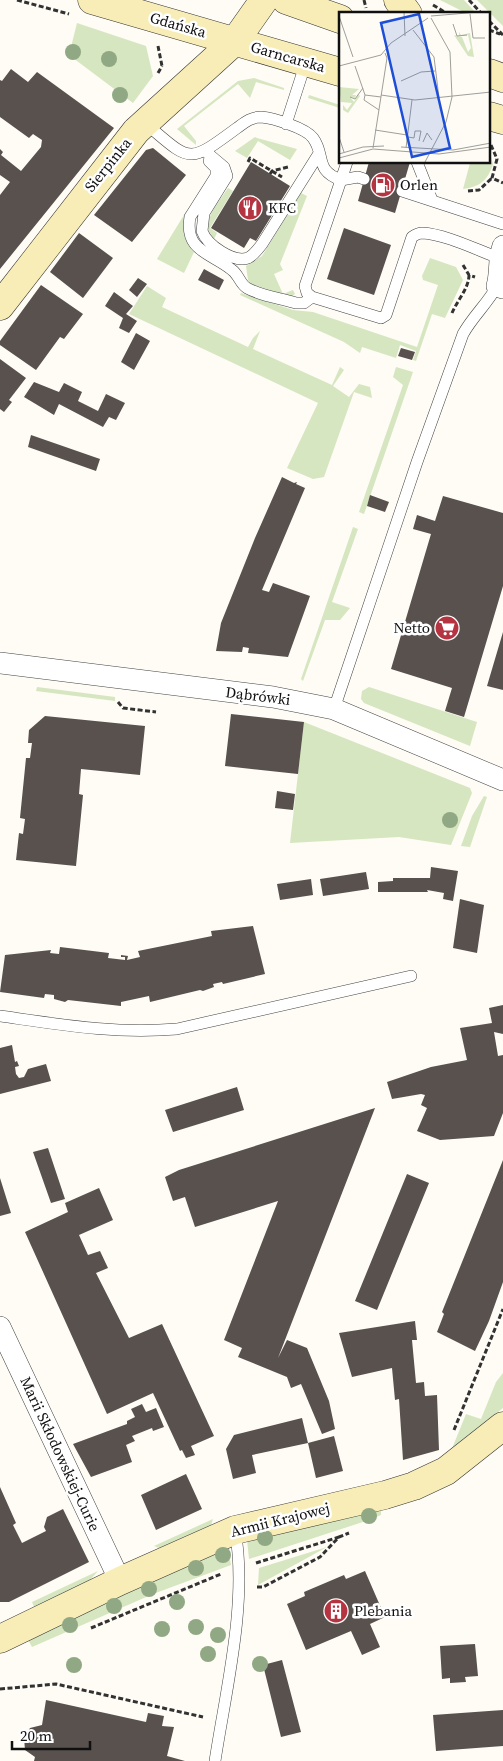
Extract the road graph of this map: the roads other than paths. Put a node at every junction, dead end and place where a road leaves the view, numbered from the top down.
1 (92, 0) edge
2 (264, 0) edge
3 (286, 0) edge
4 (398, 0) edge
5 (407, 12) edge
6 (339, 19) edge
7 (235, 41) junction
8 (306, 62) junction
9 (339, 72) edge
10 (490, 73) edge
11 (503, 78) edge
12 (490, 116) edge
13 (503, 120) edge
14 (145, 123) junction
15 (286, 124) junction
16 (203, 152) junction
17 (318, 155) junction
18 (346, 164) edge
19 (418, 164) edge
20 (364, 179) dead end
21 (341, 180) junction
22 (402, 191) dead end
23 (432, 200) junction
24 (503, 224) edge
25 (501, 252) edge
26 (500, 287) edge
27 (312, 297) junction
28 (0, 306) edge
29 (0, 663) edge
30 (334, 709) junction
31 (503, 780) edge
32 (411, 976) dead end
33 (0, 1016) edge
34 (0, 1327) edge
35 (503, 1426) edge
36 (235, 1530) junction
37 (120, 1580) junction
38 (0, 1639) edge
39 (215, 1761) edge

1 - 7 main road, Gdańska
2 - 7 main road, Sierpinka
3 - 6 main road
4 - 5 main road
7 - 8 main road, Garncarska
7 - 14 main road, Sierpinka
8 - 9 main road, Garncarska
8 - 15 lane
10 - 11 main road
12 - 13 main road
14 - 16 lane
14 - 28 main road, Sierpinka
15 - 16 lane
15 - 17 lane
16 - 17 lane
16 - 27 lane
17 - 21 lane
18 - 21 lane
19 - 23 lane
20 - 21 lane
21 - 27 lane
22 - 23 lane
23 - 24 lane
25 - 26 street
25 - 27 lane
26 - 30 lane
29 - 30 street, Dąbrówki
30 - 31 street, Dąbrówki
32 - 33 lane
34 - 37 street, Marii Skłodowskiej-Curie
35 - 36 main road, Armii Krajowej
36 - 37 main road, Armii Krajowej
36 - 39 lane
37 - 38 main road, Armii Krajowej

